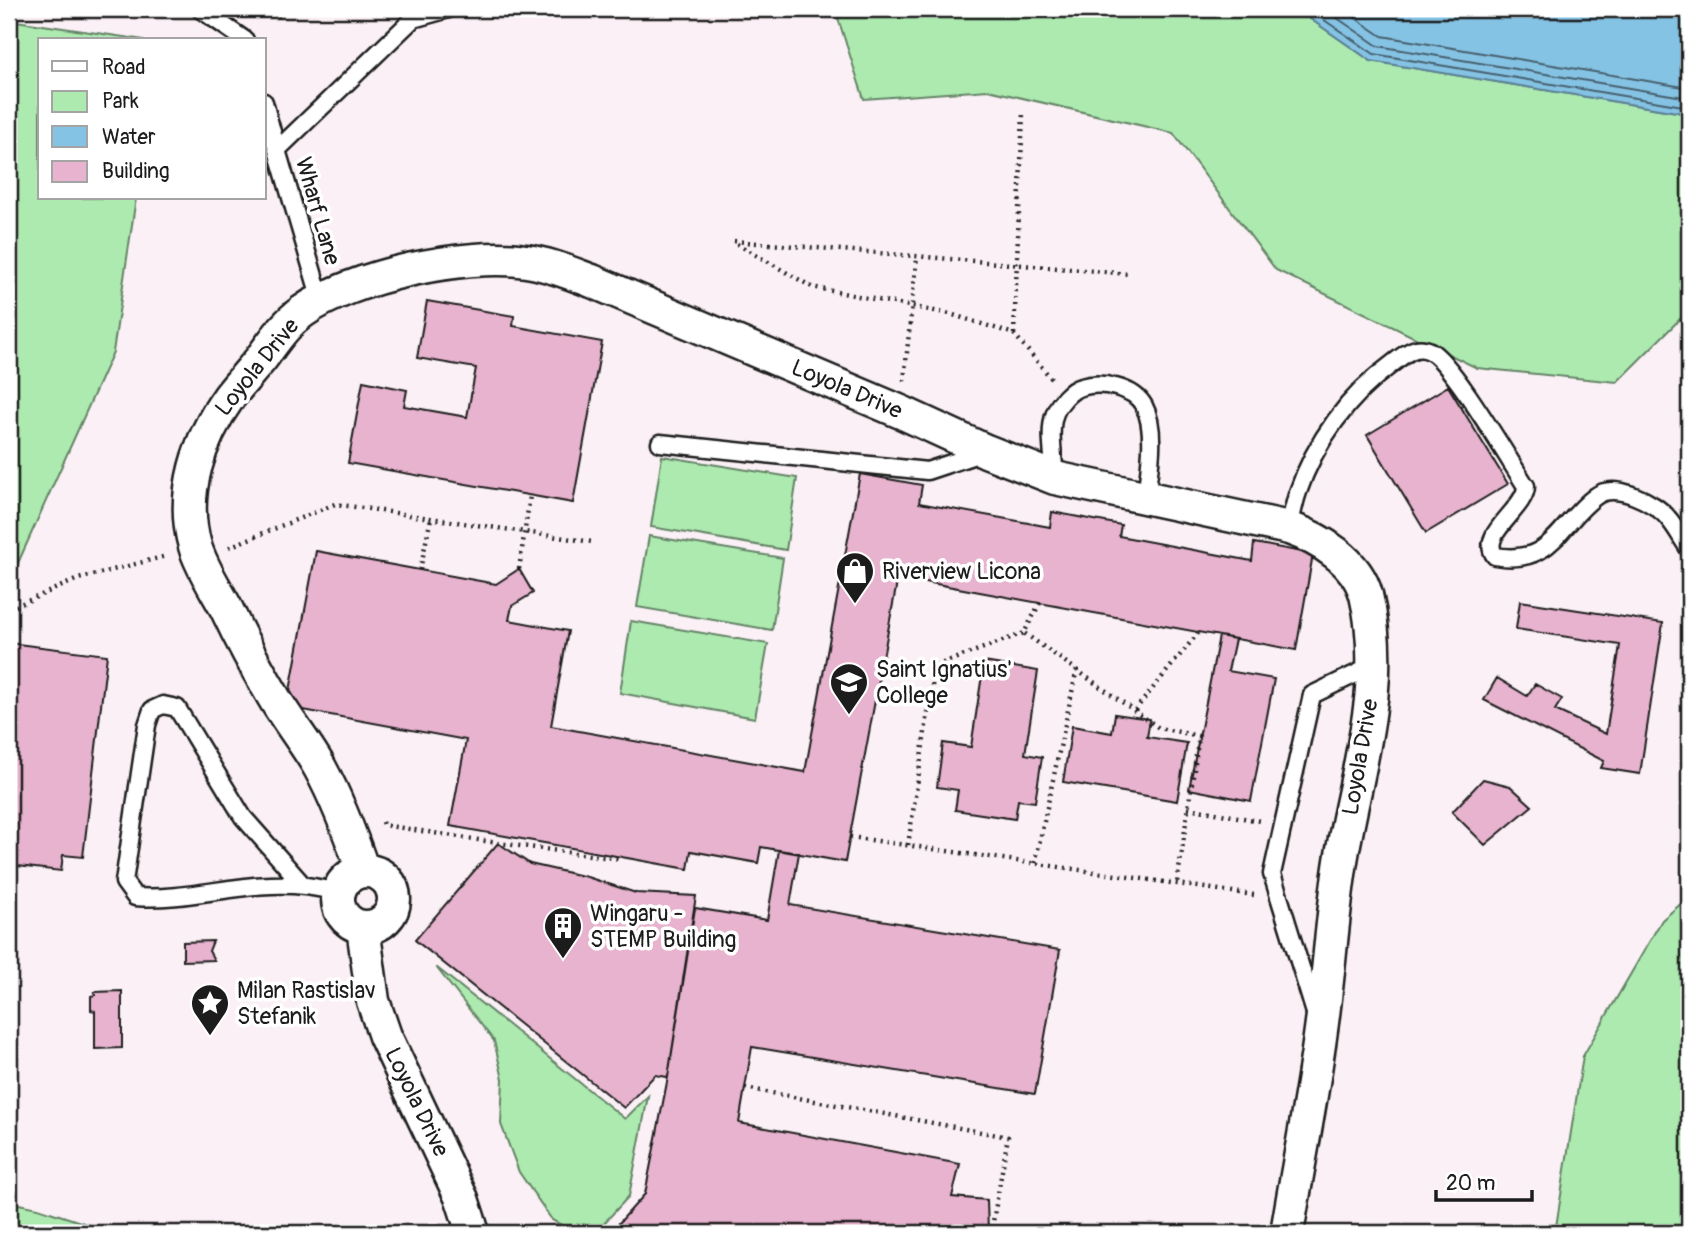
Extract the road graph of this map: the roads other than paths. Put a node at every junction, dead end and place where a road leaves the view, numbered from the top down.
1 (200, 9) edge
2 (449, 9) edge
3 (413, 14) edge
4 (242, 38) edge
5 (266, 109) edge
6 (277, 150) junction
7 (321, 300) junction
8 (660, 443) dead end
9 (986, 451) junction
10 (1055, 478) junction
11 (1146, 497) junction
12 (1289, 528) junction
13 (1689, 549) edge
14 (1372, 666) junction
15 (363, 871) junction
16 (303, 885) junction
17 (338, 892) junction
18 (363, 927) junction
19 (1321, 1032) junction
20 (473, 1233) edge
21 (1287, 1233) edge

1 - 4 lane
2 - 3 lane, Wharf Lane
3 - 6 lane, Wharf Lane
5 - 6 lane
6 - 7 lane, Wharf Lane
7 - 9 street, Loyola Drive
7 - 15 street, Loyola Drive
8 - 9 lane
9 - 10 street, Loyola Drive
10 - 11 street, Loyola Drive
10 - 11 lane
11 - 12 street, Loyola Drive
12 - 13 lane
12 - 14 street, Loyola Drive
14 - 19 street, Loyola Drive
14 - 19 lane
15 - 17 street
15 - 18 street
16 - 16 lane
16 - 17 lane
17 - 18 street
18 - 20 street, Loyola Drive
19 - 21 street, Loyola Drive

